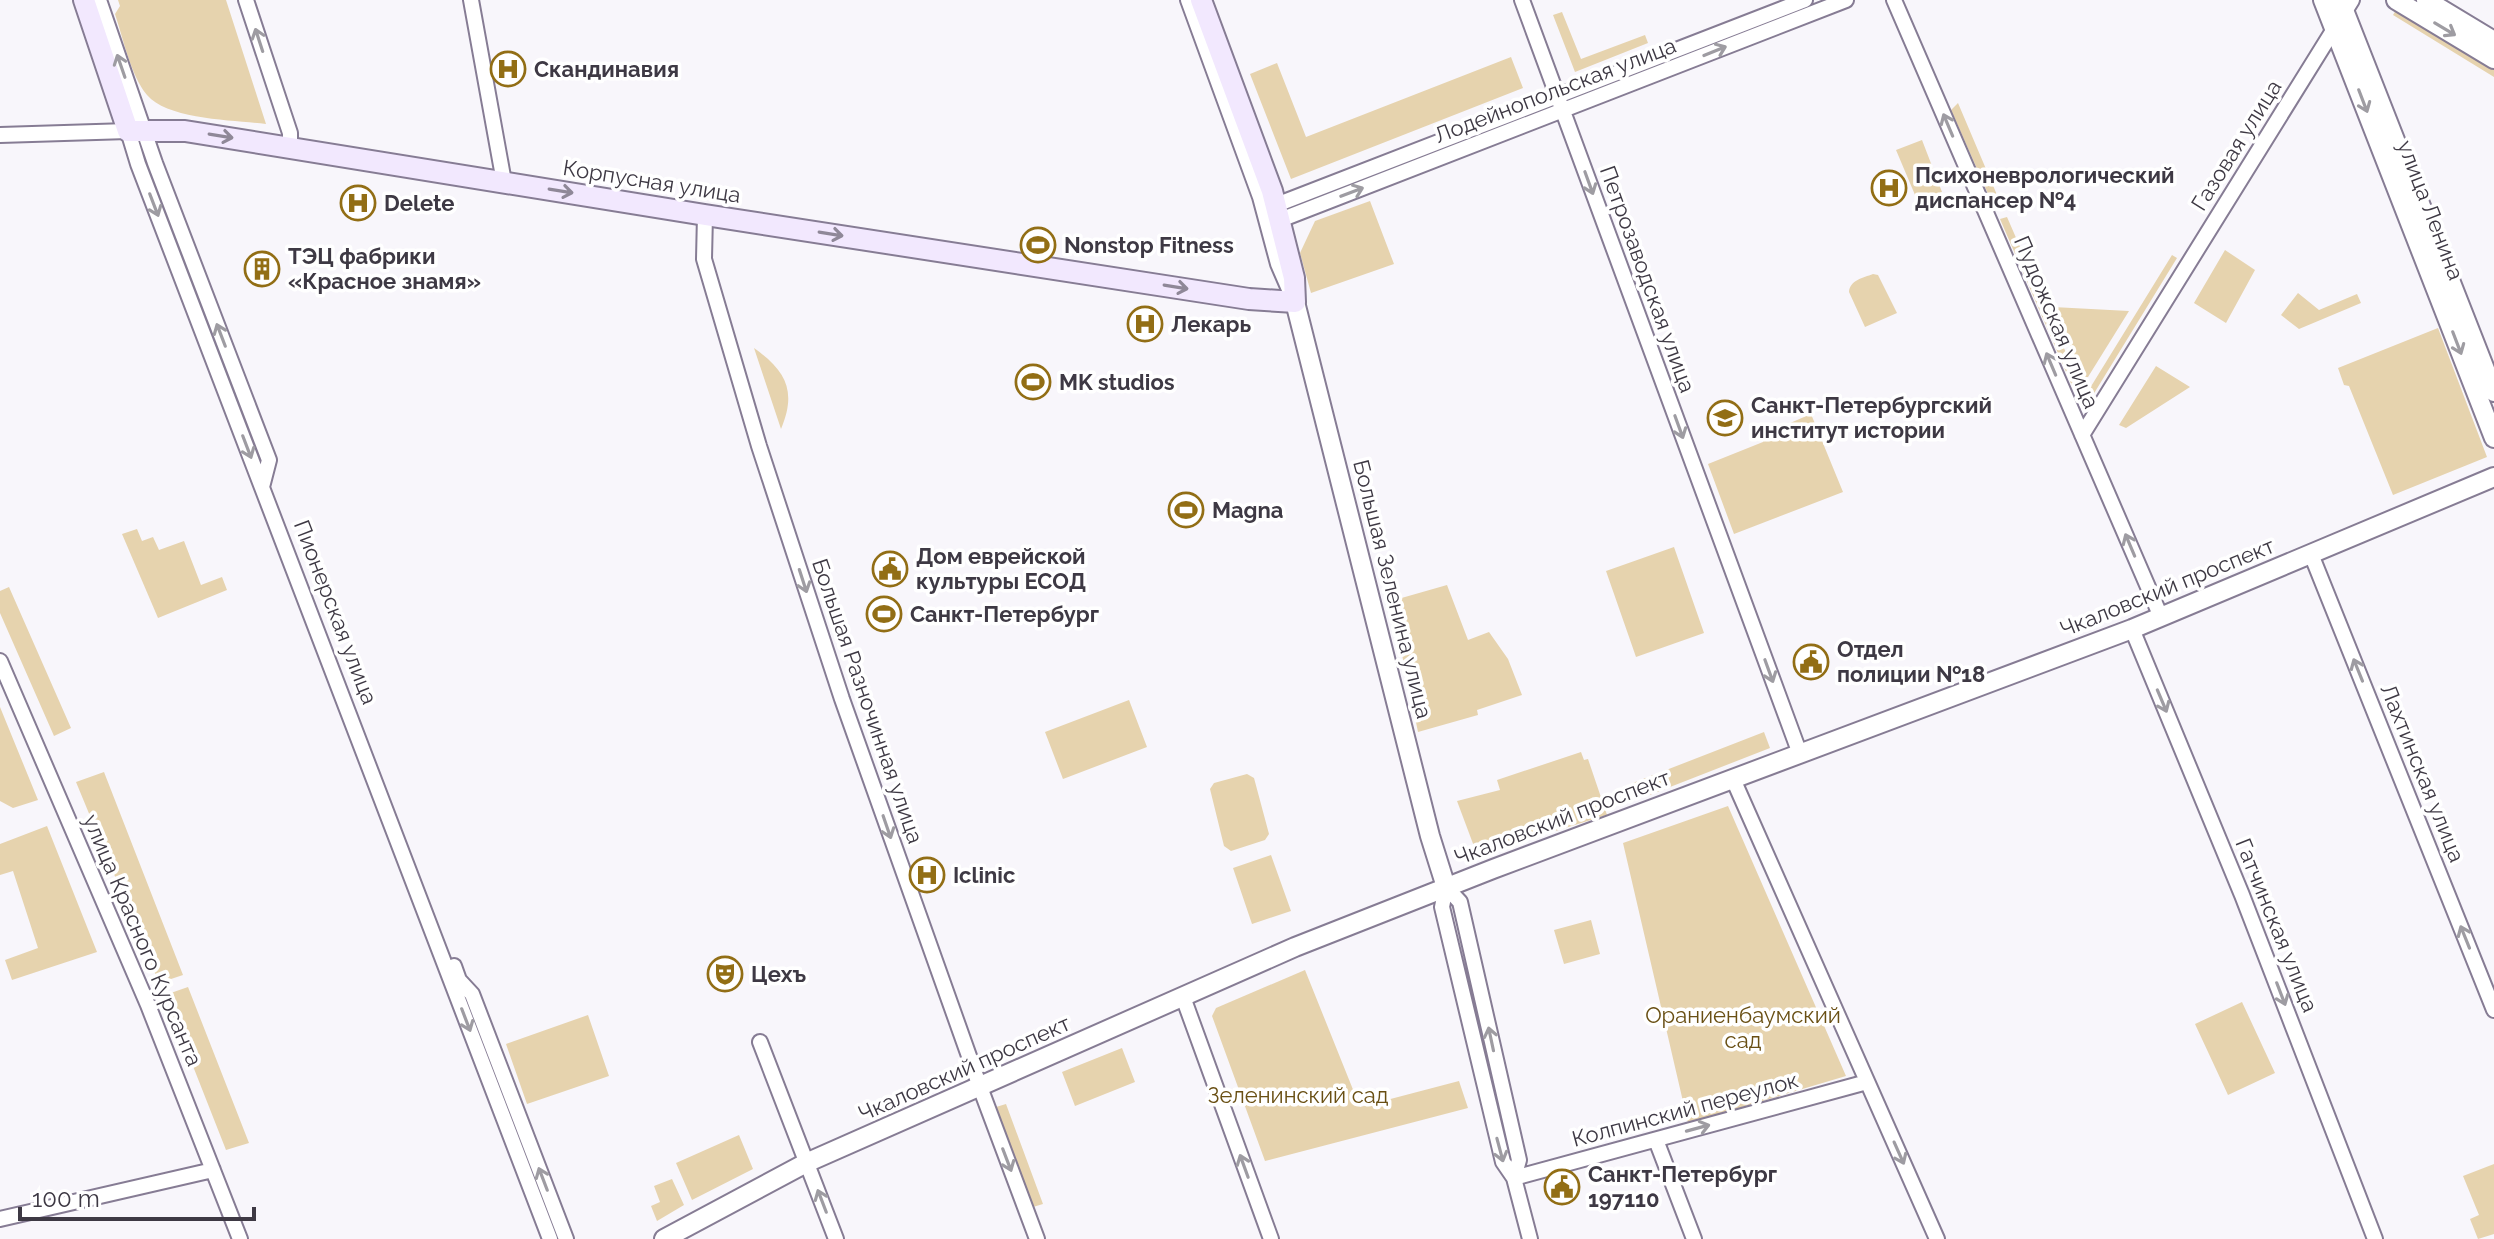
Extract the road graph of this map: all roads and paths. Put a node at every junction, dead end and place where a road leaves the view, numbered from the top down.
1 (84, 0) edge
2 (99, 0) edge
3 (246, 0) edge
4 (471, 0) edge
5 (1188, 0) edge
6 (1201, 0) edge
7 (1522, 0) edge
8 (1805, 0) edge
9 (1846, 0) edge
10 (1894, 0) edge
11 (2323, 0) edge
12 (2396, 0) edge
13 (2426, 0) edge
14 (2343, 10) edge
15 (2494, 41) edge
16 (2494, 59) edge
17 (1560, 103) junction
18 (136, 131) junction
19 (0, 135) edge
20 (290, 147) junction
21 (504, 182) junction
22 (1278, 212) junction
23 (705, 215) junction
24 (1295, 302) junction
25 (2494, 392) edge
26 (2082, 435) junction
27 (2494, 438) edge
28 (2494, 477) edge
29 (262, 487) junction
30 (2311, 554) junction
31 (2161, 617) junction
32 (2132, 629) junction
33 (0, 661) edge
34 (1800, 754) junction
35 (1733, 779) junction
36 (1446, 887) junction
37 (428, 921) junction
38 (1183, 997) junction
39 (2494, 1010) edge
40 (760, 1042) dead end
41 (1867, 1082) junction
42 (980, 1087) junction
43 (1656, 1140) junction
44 (806, 1163) junction
45 (213, 1170) junction
46 (1514, 1178) junction
47 (0, 1219) edge
48 (240, 1239) edge
49 (550, 1239) edge
50 (566, 1239) edge
51 (664, 1239) edge
52 (836, 1239) edge
53 (1037, 1239) edge
54 (1271, 1239) edge
55 (1530, 1239) edge
56 (1694, 1239) edge
57 (1937, 1239) edge
58 (2375, 1239) edge

1 - 18 main road, Пионерская улица
18 -> 2 street, Пионерская улица
20 -> 3 street
4 - 21 street
5 - 24 street, Большая Зеленина улица
6 - 22 main road, Большая Зеленина улица
7 - 17 street, Петрозаводская улица
8 - 17 street, Лодейнопольская улица
17 -> 9 street, Лодейнопольская улица
26 -> 10 street, Пудожская улица
11 - 14 street, улица Ленина
12 -> 16 street
13 - 15 street
14 - 25 street, улица Ленина
14 - 26 street, Газовая улица
14 -> 27 street, улица Ленина
17 - 22 street, Лодейнопольская улица
17 -> 34 street, Петрозаводская улица
18 - 19 street, Корпусная улица
18 -> 20 main road, Корпусная улица
18 -> 29 street, Пионерская улица
29 -> 18 street, Пионерская улица
20 - 21 main road, Корпусная улица
21 -> 23 main road, Корпусная улица
22 - 24 main road, Большая Зеленина улица
23 -> 24 main road, Корпусная улица
23 -> 42 street, Большая Разночинная улица
24 - 36 street, Большая Зеленина улица
31 -> 26 street, Пудожская улица
28 - 30 street, Чкаловский проспект
29 - 37 street, Пионерская улица
30 - 31 street, Чкаловский проспект
39 -> 30 street, Лахтинская улица
31 - 32 street, Чкаловский проспект
32 - 34 street, Чкаловский проспект
32 -> 58 street, Гатчинская улица
33 - 45 street, улица Красного Курсанта
34 - 35 street, Чкаловский проспект
35 - 36 street, Чкаловский проспект
35 - 41 street
36 - 38 street, Чкаловский проспект
36 - 46 street, Большая Зеленина улица
37 -> 49 street, Пионерская улица
50 -> 37 street
38 - 42 street, Чкаловский проспект
54 -> 38 street
40 - 44 street
43 -> 41 street, Колпинский переулок
41 -> 57 street
42 - 44 street, Чкаловский проспект
42 -> 53 street, Большая Разночинная улица
43 - 46 street, Колпинский переулок
43 - 56 street
44 - 51 street, Чкаловский проспект
52 -> 44 street
45 - 47 street
45 - 48 street, улица Красного Курсанта
46 - 55 street, Большая Зеленина улица

